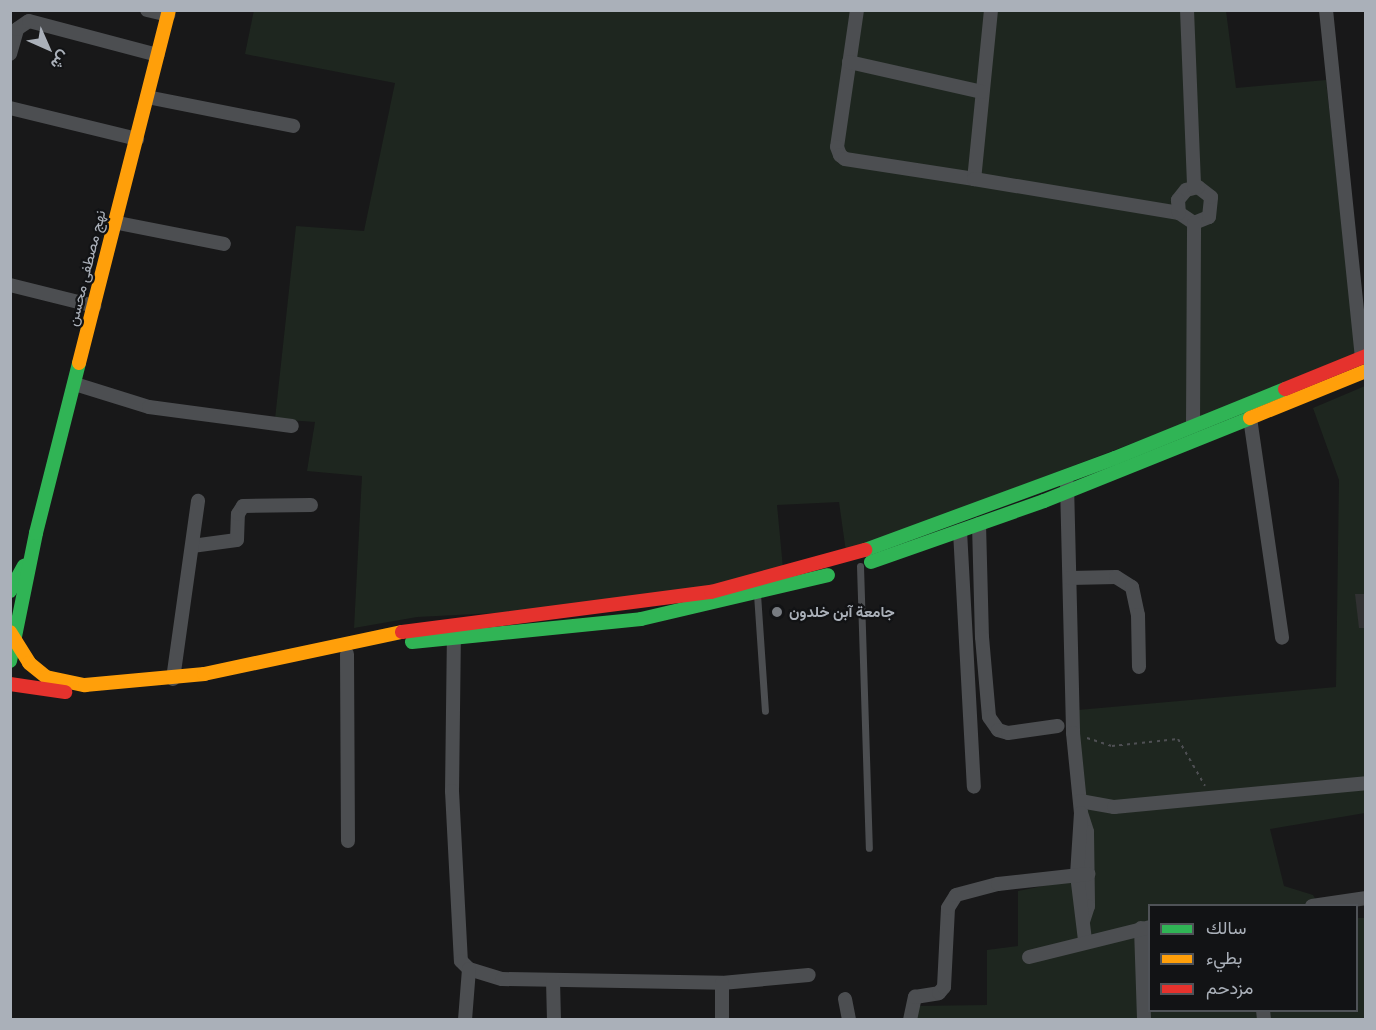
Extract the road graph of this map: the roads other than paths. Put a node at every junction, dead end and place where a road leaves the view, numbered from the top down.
1 (147, 10) edge
2 (857, 10) edge
3 (991, 10) edge
4 (1186, 10) edge
5 (1326, 10) edge
6 (168, 13) edge
7 (10, 54) edge
8 (159, 55) junction
9 (849, 62) junction
10 (982, 92) junction
11 (147, 97) junction
12 (10, 108) edge
13 (293, 126) dead end
14 (137, 139) junction
15 (974, 179) junction
16 (1194, 187) junction
17 (1179, 213) junction
18 (113, 222) junction
19 (1194, 223) junction
20 (224, 244) dead end
21 (10, 285) edge
22 (94, 306) junction
23 (1365, 365) edge
24 (75, 384) junction
25 (1250, 418) junction
26 (292, 426) dead end
27 (1193, 426) junction
28 (1067, 476) junction
29 (1068, 492) junction
30 (198, 501) dead end
31 (311, 505) dead end
32 (979, 524) junction
33 (960, 531) junction
34 (36, 533) junction
35 (192, 546) junction
36 (860, 566) junction
37 (1070, 578) junction
38 (10, 591) edge
39 (757, 594) junction
40 (454, 631) junction
41 (13, 637) edge
42 (1282, 638) dead end
43 (347, 654) junction
44 (10, 662) edge
45 (1139, 667) dead end
46 (173, 679) junction
47 (10, 684) edge
48 (765, 711) dead end
49 (1058, 726) dead end
50 (1365, 783) edge
51 (974, 787) dead end
52 (1080, 807) junction
53 (348, 841) dead end
54 (869, 848) dead end
55 (1082, 875) junction
56 (1365, 898) edge
57 (1325, 904) edge
58 (1145, 927) edge
59 (1085, 940) junction
60 (1029, 957) dead end
61 (469, 969) junction
62 (808, 975) dead end
63 (554, 980) junction
64 (722, 983) junction
65 (845, 999) dead end
66 (465, 1020) edge
67 (554, 1020) edge
68 (722, 1020) edge
69 (849, 1020) edge
70 (910, 1020) edge
71 (1144, 1020) edge

1 - 6 street
2 - 9 street
3 - 10 street
4 - 16 street
5 - 23 street
6 - 8 main road, نهج مصطفى محسن
7 - 8 street
8 - 11 main road, نهج مصطفى محسن
9 - 10 street
9 - 15 street
10 - 15 street
11 - 13 street
11 - 14 main road, نهج مصطفى محسن
12 - 14 street
14 - 18 main road, نهج مصطفى محسن
15 - 17 street
16 - 17 street
16 - 19 street
17 - 19 street
18 - 20 street
18 - 22 main road, نهج مصطفى محسن
19 - 27 street
21 - 22 street
22 - 24 main road, نهج مصطفى محسن
23 - 25 main road
23 - 27 main road
24 - 26 street
24 - 34 main road, نهج مصطفى محسن
25 - 29 main road
25 - 42 street
27 - 28 main road
28 - 29 street
28 - 40 main road
29 - 32 main road
29 - 37 street
30 - 35 street
31 - 35 street
32 - 33 main road
32 - 49 street
33 - 36 main road
33 - 51 street
34 - 38 main road, نهج مصطفى محسن
34 - 41 main road, نهج مصطفى محسن
35 - 46 street
36 - 39 main road
36 - 54 lane
37 - 45 street
37 - 52 street
39 - 40 main road
39 - 48 lane
40 - 43 main road
40 - 46 main road
40 - 61 street
41 - 44 main road, نهج مصطفى محسن
41 - 46 main road
43 - 47 main road
43 - 53 street
50 - 52 street
52 - 55 street
55 - 59 street
55 - 70 street
56 - 57 street
58 - 59 street
58 - 71 street
59 - 60 street
61 - 63 street
61 - 66 street
62 - 64 street
63 - 64 street
63 - 67 street
64 - 68 street
65 - 69 street

